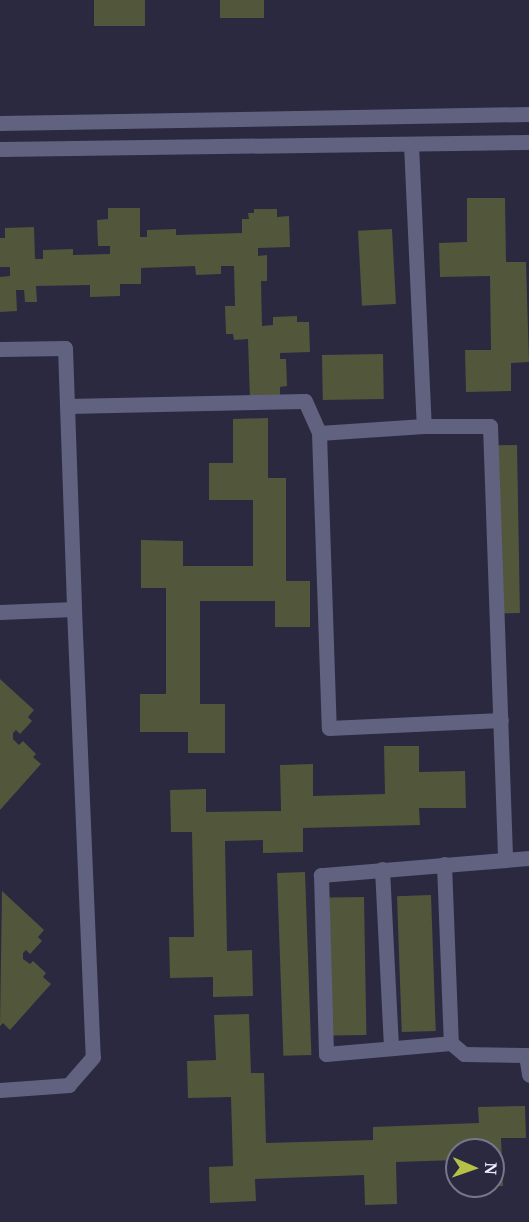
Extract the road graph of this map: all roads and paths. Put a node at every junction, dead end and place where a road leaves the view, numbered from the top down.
1 (529, 114) edge
2 (0, 123) edge
3 (529, 142) edge
4 (411, 144) junction
5 (0, 149) edge
6 (0, 349) edge
7 (67, 406) junction
8 (424, 426) junction
9 (319, 432) junction
10 (74, 609) junction
11 (0, 612) edge
12 (501, 720) junction
13 (505, 858) junction
14 (529, 858) edge
15 (444, 864) junction
16 (382, 869) junction
17 (451, 1043) junction
18 (391, 1048) junction
19 (529, 1074) edge
20 (0, 1090) edge

1 - 2 street
3 - 4 street
4 - 5 street
4 - 8 street
6 - 7 street
7 - 9 street
7 - 10 street
8 - 9 street
8 - 12 street
9 - 12 street
10 - 11 street
10 - 20 street
12 - 13 street
13 - 14 street
13 - 15 street
15 - 16 street
15 - 17 street
16 - 18 street
16 - 18 street
17 - 18 street
17 - 19 street

